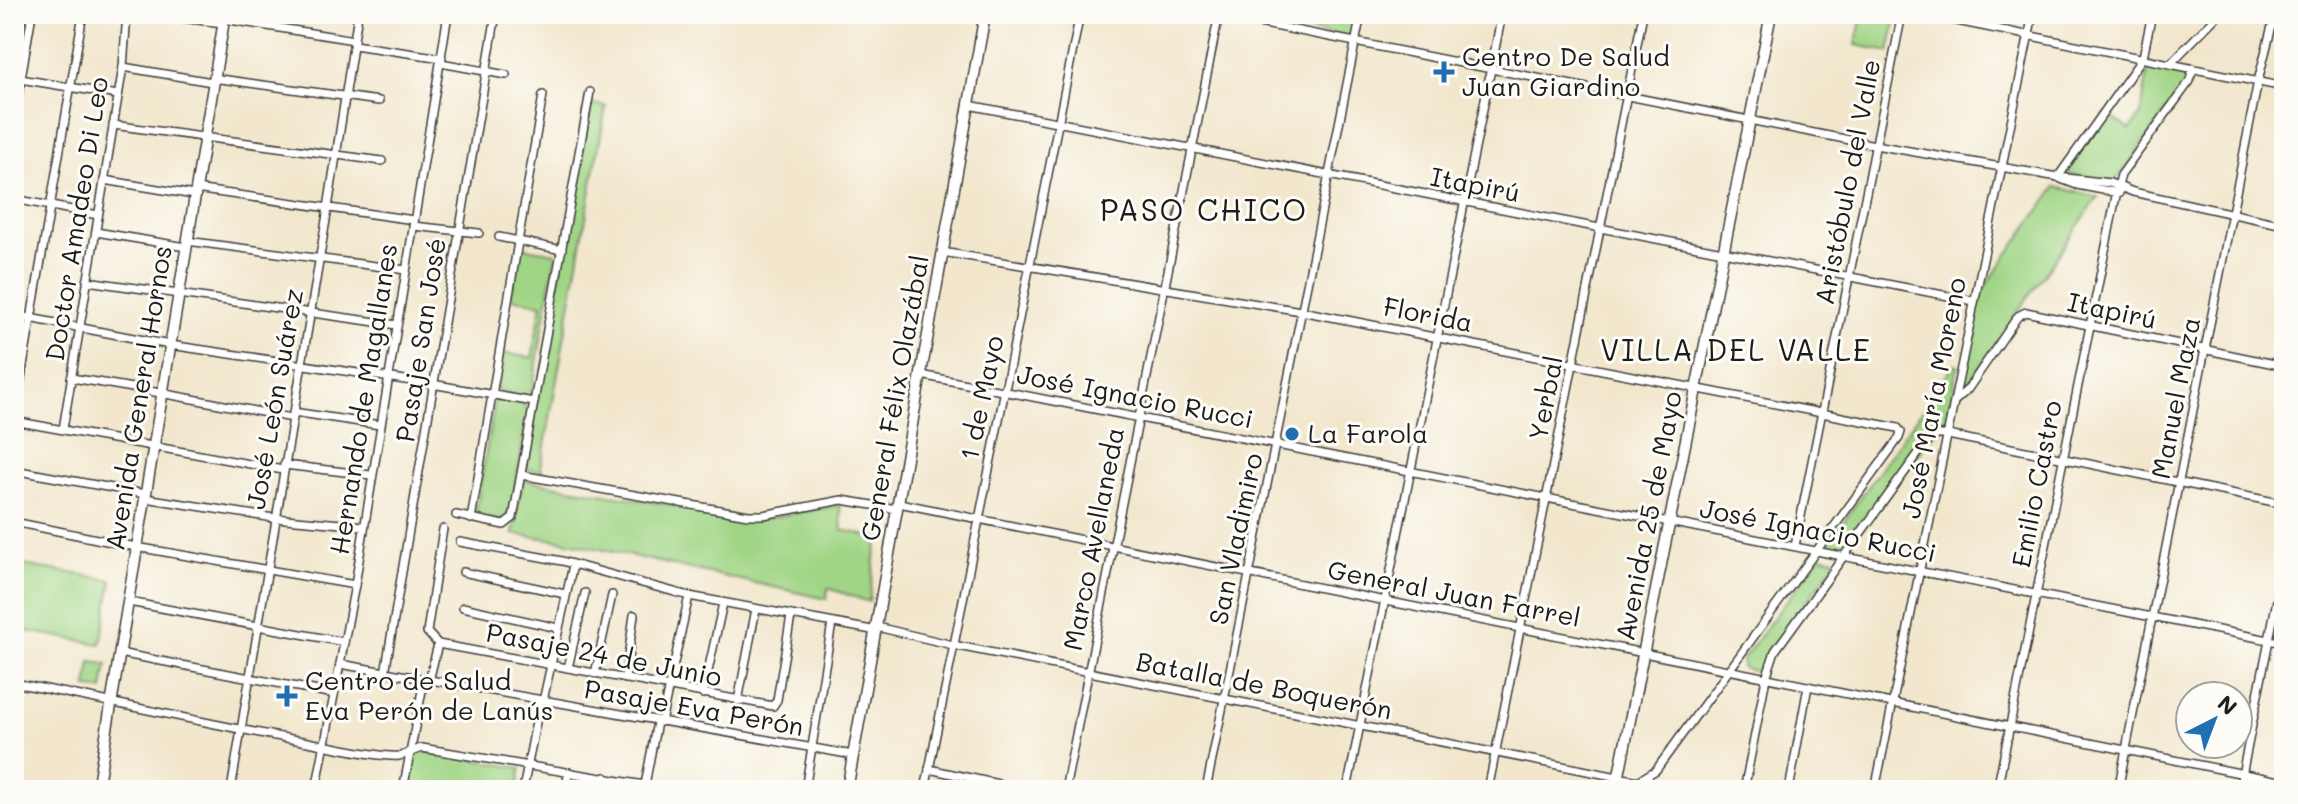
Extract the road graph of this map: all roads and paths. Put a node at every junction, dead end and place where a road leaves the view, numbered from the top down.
1 (32, 14) edge
2 (83, 14) edge
3 (127, 14) edge
4 (148, 14) edge
5 (358, 14) edge
6 (448, 14) edge
7 (496, 14) edge
8 (985, 14) edge
9 (1080, 14) edge
10 (1218, 14) edge
11 (1361, 14) edge
12 (1502, 14) edge
13 (1643, 14) edge
14 (1771, 14) edge
15 (1902, 14) edge
16 (1922, 14) edge
17 (2033, 14) edge
18 (2152, 14) edge
19 (2219, 14) edge
20 (2274, 14) edge
21 (224, 19) edge
22 (2029, 35) junction
23 (354, 42) junction
24 (1354, 43) junction
25 (2143, 57) junction
26 (442, 60) junction
27 (2171, 63) junction
28 (123, 67) junction
29 (2193, 68) junction
30 (1491, 69) junction
31 (487, 72) junction
32 (506, 75) dead end
33 (18, 78) edge
34 (213, 80) junction
35 (2258, 81) junction
36 (2284, 87) edge
37 (71, 88) junction
38 (590, 92) dead end
39 (118, 95) junction
40 (543, 95) dead end
41 (1626, 96) junction
42 (345, 97) junction
43 (379, 101) dead end
44 (969, 105) junction
45 (14, 119) edge
46 (1750, 121) junction
47 (1058, 124) junction
48 (113, 125) junction
49 (204, 137) junction
50 (1875, 145) junction
51 (1192, 149) junction
52 (337, 155) junction
53 (382, 161) dead end
54 (2002, 166) junction
55 (1327, 176) junction
56 (2058, 177) junction
57 (104, 180) junction
58 (2117, 189) junction
59 (194, 192) junction
60 (14, 199) edge
61 (1463, 203) junction
62 (50, 206) junction
63 (328, 208) junction
64 (2233, 214) junction
65 (98, 215) junction
66 (413, 223) junction
67 (2284, 225) edge
68 (1600, 230) junction
69 (459, 231) junction
70 (96, 232) junction
71 (479, 233) dead end
72 (499, 237) dead end
73 (518, 240) junction
74 (187, 244) junction
75 (562, 250) junction
76 (942, 252) junction
77 (1723, 254) junction
78 (320, 260) junction
79 (1029, 267) junction
80 (406, 270) junction
81 (1849, 278) junction
82 (87, 281) junction
83 (1164, 289) junction
84 (178, 295) junction
85 (1974, 301) junction
86 (1301, 311) junction
87 (310, 312) junction
88 (14, 315) edge
89 (31, 317) junction
90 (397, 325) junction
91 (80, 326) junction
92 (2089, 327) junction
93 (1437, 337) junction
94 (170, 345) junction
95 (2206, 351) junction
96 (1572, 365) junction
97 (301, 366) junction
98 (2284, 366) edge
99 (921, 375) junction
100 (71, 378) junction
101 (388, 378) junction
102 (432, 384) junction
103 (1697, 389) junction
104 (162, 392) junction
105 (1004, 393) junction
106 (492, 394) junction
107 (534, 402) junction
108 (1955, 402) junction
109 (1822, 414) junction
110 (293, 415) junction
111 (1139, 418) junction
112 (14, 420) edge
113 (380, 425) junction
114 (63, 429) junction
115 (1948, 435) junction
116 (153, 445) junction
117 (1276, 445) junction
118 (2063, 461) junction
119 (284, 468) junction
120 (14, 470) edge
121 (1410, 471) junction
122 (371, 475) junction
123 (521, 475) junction
124 (2180, 484) junction
125 (145, 496) junction
126 (1546, 498) junction
127 (2284, 504) edge
128 (898, 506) junction
129 (456, 515) dead end
130 (274, 518) junction
131 (471, 519) junction
132 (978, 519) junction
133 (14, 522) edge
134 (1671, 523) junction
135 (364, 526) junction
136 (443, 529) dead end
137 (460, 542) dead end
138 (1113, 546) junction
139 (1795, 546) junction
140 (136, 547) junction
141 (1816, 551) junction
142 (1845, 556) junction
143 (573, 565) junction
144 (2284, 565) edge
145 (265, 570) junction
146 (1920, 570) junction
147 (463, 572) dead end
148 (1250, 573) junction
149 (355, 585) junction
150 (585, 593) dead end
151 (2036, 593) junction
152 (565, 594) junction
153 (612, 595) dead end
154 (689, 596) junction
155 (1385, 601) junction
156 (129, 602) junction
157 (723, 603) junction
158 (463, 607) dead end
159 (756, 609) junction
160 (634, 615) dead end
161 (791, 616) junction
162 (2152, 617) junction
163 (832, 623) junction
164 (257, 624) junction
165 (558, 628) junction
166 (1520, 628) junction
167 (877, 629) junction
168 (2269, 640) junction
169 (344, 642) junction
170 (2284, 643) edge
171 (438, 644) junction
172 (953, 645) junction
173 (119, 653) junction
174 (1645, 653) junction
175 (340, 664) junction
176 (551, 664) junction
177 (568, 668) junction
178 (1728, 671) junction
179 (1088, 672) junction
180 (385, 673) junction
181 (595, 674) junction
182 (249, 678) junction
183 (1766, 678) junction
184 (625, 679) junction
185 (427, 681) junction
186 (14, 683) edge
187 (1808, 686) junction
188 (667, 688) junction
189 (334, 694) junction
190 (703, 694) junction
191 (1224, 699) junction
192 (541, 701) junction
193 (738, 701) junction
194 (111, 703) junction
195 (1893, 703) junction
196 (659, 722) junction
197 (1359, 725) junction
198 (2009, 727) junction
199 (242, 731) junction
200 (324, 745) junction
201 (811, 749) junction
202 (2126, 751) junction
203 (410, 752) junction
204 (1495, 752) junction
205 (853, 755) junction
206 (528, 764) junction
207 (929, 769) junction
208 (569, 772) junction
209 (2243, 774) junction
210 (605, 777) junction
211 (1619, 778) junction
212 (2284, 782) edge
213 (644, 788) edge
214 (1676, 788) dead end
215 (97, 790) edge
216 (231, 790) edge
217 (316, 790) edge
218 (403, 790) edge
219 (523, 790) edge
220 (565, 790) edge
221 (602, 790) edge
222 (674, 790) edge
223 (805, 790) edge
224 (847, 790) edge
225 (925, 790) edge
226 (1027, 790) edge
227 (1065, 790) edge
228 (1206, 790) edge
229 (1347, 790) edge
230 (1488, 790) edge
231 (1616, 790) edge
232 (1687, 790) edge
233 (1744, 790) edge
234 (1789, 790) edge
235 (1875, 790) edge
236 (1997, 790) edge
237 (2118, 790) edge
238 (2239, 790) edge

1 - 33 street
2 - 37 street
3 - 28 street, Doctor Amadeo Di Leo
4 - 21 street
5 - 23 street, José León Suárez
6 - 26 street, Hernando de Magallanes
7 - 31 street, Pasaje San José
8 - 44 street, General Félix Olazábal
9 - 47 street, 1 de Mayo
10 - 24 street
10 - 51 street, Marco Avellaneda
11 - 24 street, San Vladimiro
12 - 30 street
13 - 41 street, Yerbal
14 - 46 street, Avenida 25 de Mayo
15 - 50 street, Aristóbulo del Valle
16 - 22 street
17 - 22 street, José María Moreno
18 - 25 street
19 - 27 street
20 - 35 street, Manuel Maza
21 - 23 street
21 - 34 street, Avenida General Hornos
22 - 25 street
22 - 54 street, José María Moreno
23 - 26 street
23 - 42 street, José León Suárez
24 - 30 street
24 - 55 street, San Vladimiro
25 - 27 street
25 - 56 street
26 - 31 street
26 - 66 street, Hernando de Magallanes
27 - 29 street
28 - 34 street
28 - 39 street, Doctor Amadeo Di Leo
29 - 35 street
29 - 58 street, Emilio Castro
30 - 41 street
30 - 61 street
31 - 32 street
31 - 69 street, Pasaje San José
33 - 37 street
33 - 45 street
34 - 42 street
34 - 49 street, Avenida General Hornos
35 - 36 street
35 - 64 street, Manuel Maza
37 - 39 street
37 - 62 street
38 - 75 street
39 - 48 street, Doctor Amadeo Di Leo
40 - 73 street
41 - 46 street
41 - 68 street, Yerbal
42 - 43 street
42 - 52 street, José León Suárez
44 - 47 street, Itapirú
44 - 76 street, General Félix Olazábal
46 - 50 street
46 - 77 street, Avenida 25 de Mayo
47 - 51 street, Itapirú
47 - 79 street, 1 de Mayo
48 - 49 street
48 - 57 street, Doctor Amadeo Di Leo
49 - 52 street
49 - 59 street, Avenida General Hornos
50 - 54 street
50 - 81 street, Aristóbulo del Valle
51 - 55 street, Itapirú
51 - 83 street, Marco Avellaneda
52 - 53 street
52 - 63 street, José León Suárez
54 - 56 street
54 - 85 street, José María Moreno
55 - 61 street, Itapirú
55 - 86 street, San Vladimiro
56 - 58 street
57 - 59 street
57 - 65 street, Doctor Amadeo Di Leo
58 - 64 street
58 - 92 street, Emilio Castro
59 - 63 street
59 - 74 street, Avenida General Hornos
60 - 62 street
61 - 68 street, Itapirú
61 - 93 street
62 - 65 street
62 - 89 street
63 - 66 street
63 - 78 street, José León Suárez
64 - 67 street
64 - 95 street, Manuel Maza
65 - 70 street, Doctor Amadeo Di Leo
66 - 69 street
66 - 80 street, Hernando de Magallanes
68 - 77 street, Itapirú
68 - 96 street, Yerbal
69 - 71 street
69 - 102 street, Pasaje San José
70 - 74 street
70 - 82 street, Doctor Amadeo Di Leo
72 - 73 street
73 - 75 street
73 - 106 street
74 - 78 street
74 - 84 street, Avenida General Hornos
75 - 107 street
76 - 79 street, Florida
76 - 99 street, General Félix Olazábal
77 - 81 street, Itapirú
77 - 103 street, Avenida 25 de Mayo
78 - 80 street
78 - 87 street, José León Suárez
79 - 83 street, Florida
79 - 105 street, 1 de Mayo
80 - 90 street, Hernando de Magallanes
81 - 85 street, Itapirú
81 - 109 street, Aristóbulo del Valle
82 - 84 street
82 - 91 street, Doctor Amadeo Di Leo
83 - 86 street, Florida
83 - 111 street, Marco Avellaneda
84 - 87 street
84 - 94 street, Avenida General Hornos
85 - 108 street, José María Moreno
86 - 93 street, Florida
86 - 117 street, San Vladimiro
87 - 90 street
87 - 97 street, José León Suárez
88 - 89 street
89 - 91 street
89 - 112 street
90 - 101 street, Hernando de Magallanes
91 - 94 street
91 - 100 street, Doctor Amadeo Di Leo
92 - 95 street, Itapirú
92 - 108 street, Itapirú
92 - 118 street, Emilio Castro
93 - 96 street, Florida
93 - 121 street
94 - 97 street
94 - 104 street, Avenida General Hornos
95 - 98 street, Itapirú
95 - 124 street, Manuel Maza
96 - 103 street, Florida
96 - 126 street, Yerbal
97 - 101 street
97 - 110 street, José León Suárez
99 - 105 street, José Ignacio Rucci
99 - 128 street, General Félix Olazábal
100 - 104 street
100 - 114 street, Doctor Amadeo Di Leo
101 - 102 street
101 - 113 street, Hernando de Magallanes
102 - 106 street
102 - 180 street, Pasaje San José
103 - 109 street, Florida
103 - 134 street, Avenida 25 de Mayo
104 - 110 street
104 - 116 street, Avenida General Hornos
105 - 111 street, José Ignacio Rucci
105 - 132 street, 1 de Mayo
106 - 107 street
106 - 131 street
107 - 123 street
108 - 115 street, José María Moreno
109 - 139 street, Aristóbulo del Valle
109 - 141 street, Florida
110 - 113 street
110 - 119 street, José León Suárez
111 - 117 street, José Ignacio Rucci
111 - 138 street, Marco Avellaneda
112 - 114 street
113 - 122 street, Hernando de Magallanes
114 - 116 street
115 - 118 street
115 - 142 street
115 - 146 street, José María Moreno
116 - 119 street
116 - 125 street, Avenida General Hornos
117 - 121 street, José Ignacio Rucci
117 - 148 street, San Vladimiro
118 - 124 street
118 - 151 street, Emilio Castro
119 - 122 street
119 - 130 street, José León Suárez
120 - 125 street
121 - 126 street, José Ignacio Rucci
121 - 155 street
122 - 135 street, Hernando de Magallanes
123 - 128 street, General Juan Farrel
123 - 131 street
124 - 127 street
124 - 162 street, Manuel Maza
125 - 130 street
125 - 140 street, Avenida General Hornos
126 - 134 street, José Ignacio Rucci
126 - 166 street, Yerbal
128 - 132 street, General Juan Farrel
128 - 167 street, General Félix Olazábal
129 - 131 street
130 - 135 street
130 - 145 street, José León Suárez
132 - 138 street, General Juan Farrel
132 - 172 street, 1 de Mayo
133 - 140 street
134 - 139 street, José Ignacio Rucci
134 - 174 street, Avenida 25 de Mayo
135 - 149 street, Hernando de Magallanes
136 - 171 street
137 - 143 street, Batalla de Boquerón
138 - 148 street, General Juan Farrel
138 - 179 street, Marco Avellaneda
139 - 141 street, José Ignacio Rucci
140 - 145 street
140 - 156 street, Avenida General Hornos
141 - 142 street, José Ignacio Rucci
141 - 178 street
142 - 146 street, José Ignacio Rucci
142 - 183 street
143 - 152 street
143 - 154 street, Batalla de Boquerón
144 - 168 street
145 - 149 street
145 - 164 street, José León Suárez
146 - 151 street, José Ignacio Rucci
146 - 195 street, José María Moreno
147 - 152 street
148 - 155 street, General Juan Farrel
148 - 191 street, San Vladimiro
149 - 169 street, Hernando de Magallanes
150 - 177 street
151 - 162 street, José Ignacio Rucci
151 - 198 street, Emilio Castro
152 - 165 street
153 - 181 street
154 - 157 street, Batalla de Boquerón
154 - 188 street
155 - 166 street, General Juan Farrel
155 - 197 street
156 - 164 street
156 - 173 street, Avenida General Hornos
157 - 159 street, Batalla de Boquerón
157 - 190 street
158 - 165 street
159 - 161 street, Batalla de Boquerón
159 - 193 street
160 - 184 street
161 - 163 street, Batalla de Boquerón
161 - 193 street, Pasaje 24 de Junio
162 - 168 street, José Ignacio Rucci
162 - 202 street, Manuel Maza
163 - 167 street, Batalla de Boquerón
163 - 201 street
164 - 169 street
164 - 182 street, José León Suárez
165 - 176 street
166 - 174 street, General Juan Farrel
166 - 204 street, Yerbal
167 - 172 street, Batalla de Boquerón
167 - 205 street, General Félix Olazábal
168 - 170 street, José Ignacio Rucci
168 - 209 street
169 - 175 street, Hernando de Magallanes
171 - 176 street, Pasaje 24 de Junio
171 - 185 street
172 - 179 street, Batalla de Boquerón
172 - 207 street, 1 de Mayo
173 - 182 street
173 - 194 street, Avenida General Hornos
174 - 178 street, General Juan Farrel
174 - 211 street, Avenida 25 de Mayo
175 - 180 street, Pasaje Eva Perón
175 - 189 street, Hernando de Magallanes
176 - 177 street, Pasaje 24 de Junio
176 - 192 street
177 - 181 street, Pasaje 24 de Junio
178 - 183 street, General Juan Farrel
178 - 211 street, Batalla de Boquerón
179 - 191 street, Batalla de Boquerón
179 - 227 street, Marco Avellaneda
180 - 185 street, Pasaje Eva Perón
181 - 184 street, Pasaje 24 de Junio
182 - 189 street
182 - 199 street, José León Suárez
183 - 187 street, General Juan Farrel
183 - 233 street
184 - 188 street, Pasaje 24 de Junio
185 - 192 street, Pasaje Eva Perón
185 - 203 street
186 - 194 street
187 - 195 street, General Juan Farrel
187 - 234 street
188 - 190 street, Pasaje 24 de Junio
188 - 196 street
189 - 200 street, Hernando de Magallanes
190 - 193 street, Pasaje 24 de Junio
191 - 197 street, Batalla de Boquerón
191 - 228 street, San Vladimiro
192 - 196 street, Pasaje Eva Perón
192 - 206 street
194 - 199 street
194 - 215 street, Avenida General Hornos
195 - 198 street, General Juan Farrel
195 - 235 street, José María Moreno
196 - 201 street, Pasaje Eva Perón
196 - 213 street
197 - 204 street, Batalla de Boquerón
197 - 229 street
198 - 202 street, General Juan Farrel
198 - 236 street, Emilio Castro
199 - 200 street
199 - 216 street, José León Suárez
200 - 203 street
200 - 217 street, Hernando de Magallanes
201 - 205 street, Pasaje Eva Perón
201 - 223 street
202 - 209 street, General Juan Farrel
202 - 237 street, Manuel Maza
203 - 206 street
203 - 218 street
204 - 211 street, Batalla de Boquerón
204 - 230 street, Yerbal
205 - 224 street, General Félix Olazábal
206 - 208 street
206 - 219 street
207 - 225 street, 1 de Mayo
207 - 226 street
208 - 210 street
208 - 220 street
209 - 212 street, General Juan Farrel
209 - 238 street
210 - 213 street
210 - 221 street
211 - 231 street, Avenida 25 de Mayo
213 - 222 street
214 - 232 street

